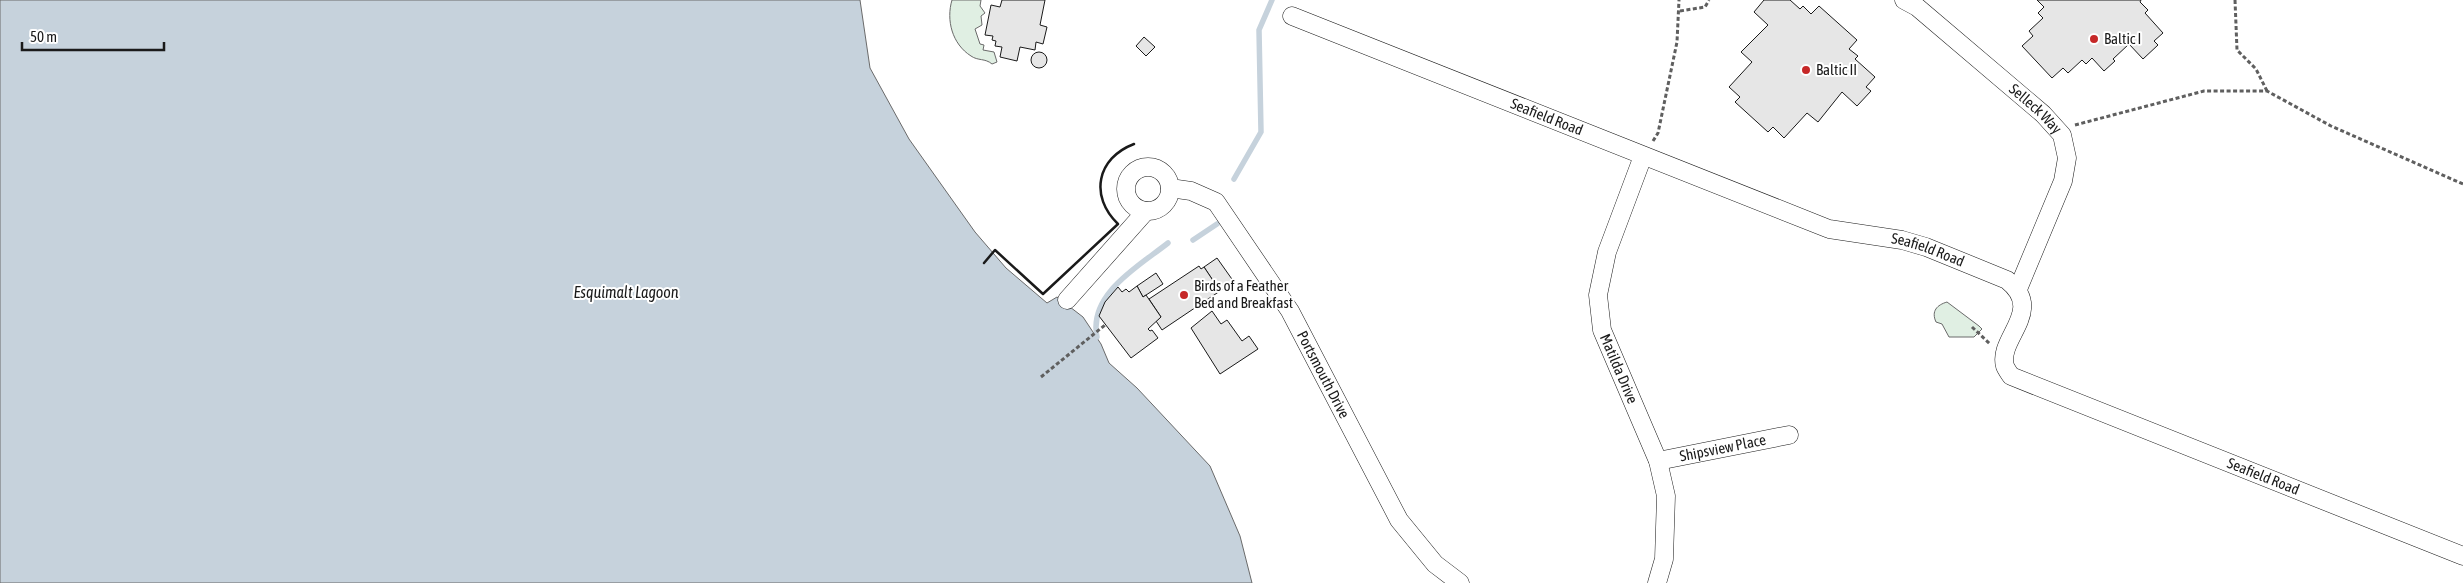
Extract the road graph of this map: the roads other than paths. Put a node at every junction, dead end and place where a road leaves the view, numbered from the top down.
1 (1915, 2) edge
2 (1292, 16) dead end
3 (1643, 156) junction
4 (1170, 188) junction
5 (1146, 211) junction
6 (2018, 289) junction
7 (1067, 300) dead end
8 (1789, 434) dead end
9 (1658, 461) junction
10 (2463, 556) edge
11 (1460, 583) edge
12 (1657, 583) edge

1 - 6 street, Selleck Way
2 - 3 street, Seafield Road
3 - 6 street, Seafield Road
3 - 9 street, Matilda Drive
4 - 5 street
4 - 5 street
4 - 11 street, Portsmouth Drive
5 - 7 street
6 - 10 street, Seafield Road
8 - 9 street, Shipsview Place
9 - 12 street, Matilda Drive

